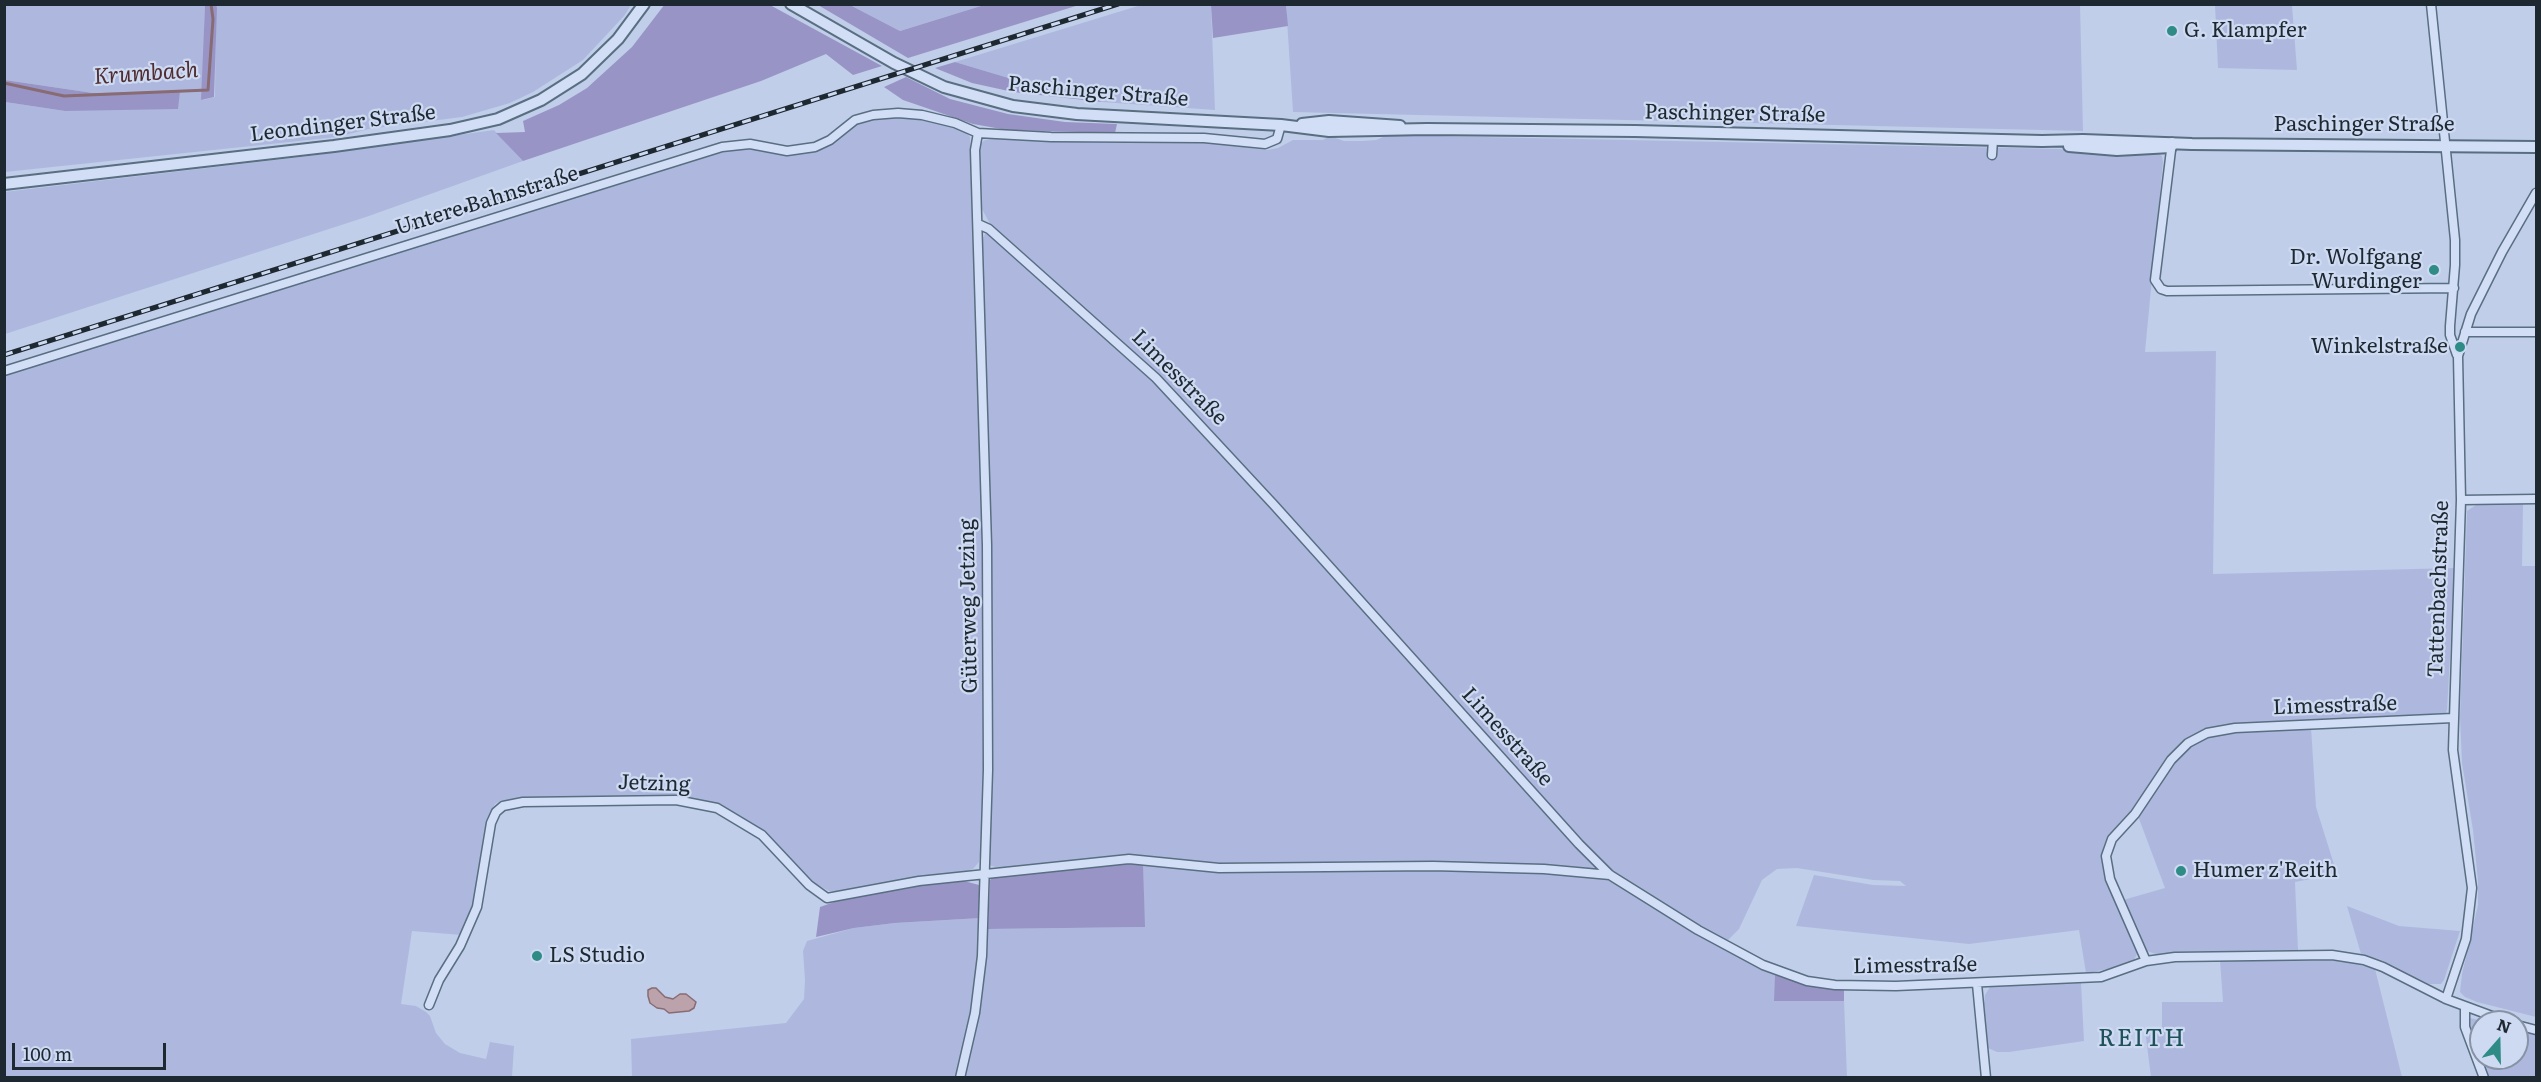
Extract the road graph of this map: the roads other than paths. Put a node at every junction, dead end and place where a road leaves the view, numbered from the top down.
1 (644, 4) edge
2 (791, 4) edge
3 (2431, 4) edge
4 (1281, 125) junction
5 (978, 133) junction
6 (1993, 140) junction
7 (2171, 144) junction
8 (2444, 145) junction
9 (2536, 147) edge
10 (1992, 155) dead end
11 (4, 184) edge
12 (2536, 193) edge
13 (978, 224) junction
14 (2454, 288) junction
15 (2465, 332) junction
16 (2536, 332) edge
17 (2458, 356) junction
18 (4, 371) edge
19 (2536, 499) edge
20 (2461, 500) junction
21 (2453, 718) junction
22 (985, 873) junction
23 (1610, 875) junction
24 (2146, 961) junction
25 (1977, 984) junction
26 (2446, 999) junction
27 (429, 1005) dead end
28 (2465, 1007) junction
29 (2474, 1010) edge
30 (960, 1077) edge
31 (1986, 1077) edge
32 (2484, 1077) edge

1 - 11 street, Leondinger Straße
2 - 4 street, Paschinger Straße
3 - 8 street
4 - 5 street, Untere Bahnstraße
4 - 6 street, Paschinger Straße
5 - 13 street, Güterweg Jetzing
5 - 18 street, Untere Bahnstraße
6 - 7 street, Paschinger Straße
6 - 10 street
7 - 8 street, Paschinger Straße
7 - 14 street
8 - 9 street, Paschinger Straße
8 - 14 street
12 - 15 street, Tattenbachstraße
13 - 22 street, Güterweg Jetzing
13 - 23 street, Limesstraße
14 - 17 street
15 - 16 street
15 - 17 street, Tattenbachstraße
17 - 20 street, Tattenbachstraße
19 - 20 street
20 - 21 street, Tattenbachstraße
21 - 24 street, Limesstraße
21 - 26 street, Tattenbachstraße
22 - 23 street
22 - 27 street, Jetzing
22 - 30 street, Güterweg Jetzing
23 - 25 street, Limesstraße
24 - 25 street, Limesstraße
24 - 26 street, Limesstraße
25 - 31 street
26 - 28 street, Limesstraße
28 - 29 street, Limesstraße
28 - 32 street

